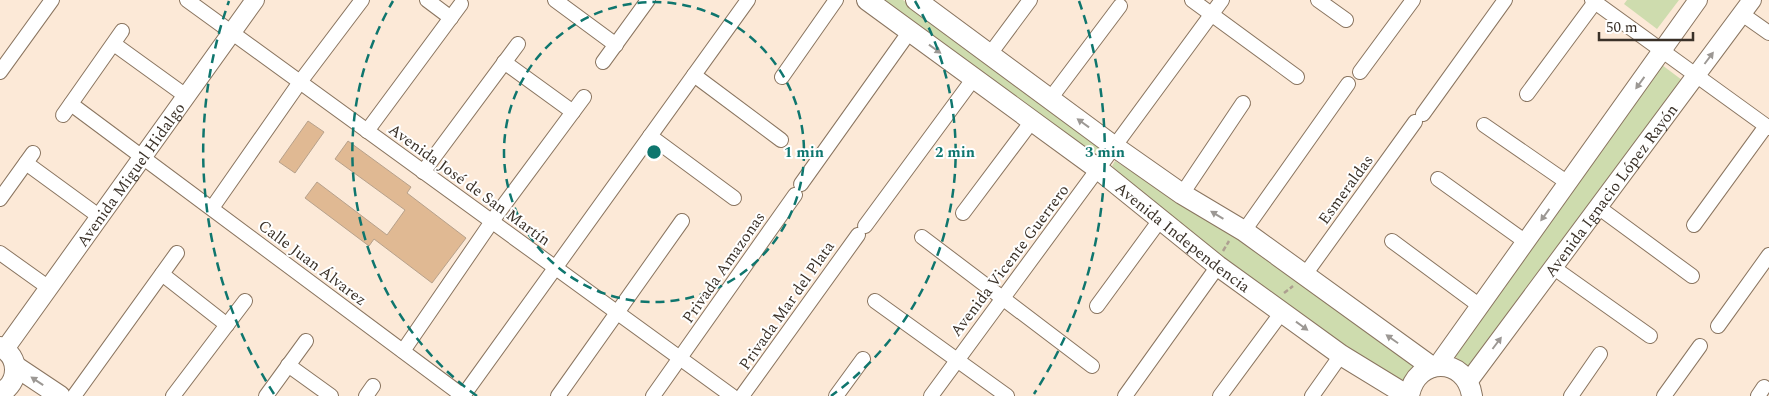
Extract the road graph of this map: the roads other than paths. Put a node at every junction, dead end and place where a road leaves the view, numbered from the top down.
1 (52, 0) edge
2 (187, 0) edge
3 (255, 0) edge
4 (362, 0) edge
5 (427, 0) edge
6 (648, 0) edge
7 (748, 0) edge
8 (836, 0) edge
9 (867, 0) edge
10 (1030, 0) edge
11 (1192, 0) edge
12 (1222, 0) edge
13 (1318, 0) edge
14 (1413, 0) edge
15 (1505, 0) edge
16 (1698, 0) edge
17 (1593, 1) edge
18 (552, 3) edge
19 (461, 4) dead end
20 (929, 4) edge
21 (1120, 6) dead end
22 (1747, 7) edge
23 (1212, 14) junction
24 (451, 18) junction
25 (1346, 20) dead end
26 (910, 31) junction
27 (122, 32) dead end
28 (232, 32) junction
29 (1769, 33) edge
30 (114, 44) junction
31 (518, 44) dead end
32 (616, 45) junction
33 (1662, 52) junction
34 (990, 54) junction
35 (504, 62) junction
36 (603, 62) dead end
37 (0, 72) edge
38 (1360, 72) dead end
39 (694, 75) junction
40 (1696, 76) junction
41 (782, 77) dead end
42 (1297, 77) dead end
43 (974, 78) junction
44 (300, 82) junction
45 (1348, 84) dead end
46 (1527, 94) dead end
47 (186, 96) junction
48 (584, 97) dead end
49 (1050, 99) junction
50 (1243, 103) dead end
51 (573, 112) junction
52 (1032, 120) junction
53 (1484, 125) dead end
54 (1767, 127) edge
55 (367, 131) junction
56 (650, 136) junction
57 (781, 140) dead end
58 (1115, 147) junction
59 (143, 157) junction
60 (1098, 169) junction
61 (423, 172) junction
62 (1438, 179) dead end
63 (1568, 183) junction
64 (1182, 194) junction
65 (734, 198) dead end
66 (0, 199) edge
67 (1598, 207) junction
68 (212, 208) junction
69 (963, 213) dead end
70 (100, 217) junction
71 (1160, 220) junction
72 (682, 221) dead end
73 (492, 222) junction
74 (1694, 225) dead end
75 (1241, 229) junction
76 (922, 237) dead end
77 (1392, 241) dead end
78 (1526, 242) junction
79 (0, 252) edge
80 (177, 253) dead end
81 (1769, 255) edge
82 (1217, 264) junction
83 (555, 268) junction
84 (1554, 268) junction
85 (162, 274) junction
86 (1692, 276) dead end
87 (1305, 277) junction
88 (49, 288) junction
89 (1004, 298) junction
90 (245, 301) dead end
91 (875, 301) dead end
92 (1097, 306) dead end
93 (1480, 306) junction
94 (1280, 310) junction
95 (617, 313) junction
96 (227, 324) junction
97 (1718, 326) dead end
98 (1650, 336) dead end
99 (306, 340) dead end
100 (1700, 346) dead end
101 (403, 351) junction
102 (7, 354) edge
103 (1600, 354) dead end
104 (1341, 355) junction
105 (680, 358) junction
106 (862, 359) dead end
107 (957, 359) junction
108 (288, 365) junction
109 (1092, 366) dead end
110 (1434, 366) junction
111 (1470, 389) edge
112 (0, 393) edge
113 (60, 396) edge
114 (74, 396) edge
115 (174, 396) edge
116 (266, 396) edge
117 (331, 396) edge
118 (463, 396) edge
119 (558, 396) edge
120 (653, 396) edge
121 (732, 396) edge
122 (742, 396) edge
123 (836, 396) edge
124 (931, 396) edge
125 (1007, 396) edge
126 (1125, 396) edge
127 (1220, 396) edge
128 (1312, 396) edge
129 (1408, 396) edge
130 (1571, 396) edge
131 (1664, 396) edge

1 - 37 street
2 - 28 street, Avenida José de San Martín
3 - 28 street, Avenida Miguel Hidalgo
4 - 44 street
5 - 24 street
6 - 32 street
7 - 39 street
8 - 41 street
9 - 26 main road, Avenida Independencia
10 - 34 street
11 - 23 street
12 - 23 street, Avenida Vicente Guerrero
13 - 25 street
14 - 38 street
15 - 87 street, Esmeraldas
16 - 33 street
17 - 33 street
17 - 46 street
18 - 32 street
19 - 24 street
20 - 34 main road, Avenida Independencia
21 - 49 street
22 - 29 street
40 -> 22 street, Avenida Ignacio López Rayón
23 - 42 street
23 - 58 street, Avenida Vicente Guerrero
24 - 55 street
26 -> 43 main road, Avenida Independencia
26 - 105 street, Privada Amazonas
27 - 30 street
28 - 44 street, Avenida José de San Martín
28 - 47 street, Avenida Miguel Hidalgo
30 - 47 street
30 - 59 street, Calle Juan Álvarez
31 - 35 street
32 - 36 street
33 - 40 street
33 -> 63 street
34 - 49 main road, Avenida Independencia
35 - 51 street
35 - 61 street
39 - 56 street
39 - 57 street
40 - 54 street
40 - 67 street, Avenida Ignacio López Rayón
43 - 52 main road, Avenida Independencia
43 - 122 street, Privada Mar del Plata
44 - 55 street, Avenida José de San Martín
44 - 68 street
45 - 75 street
47 - 59 street, Avenida Miguel Hidalgo
48 - 51 street
58 -> 49 main road, Avenida Independencia
50 - 64 street
51 - 73 street
52 - 60 main road, Avenida Independencia
52 - 69 street
53 - 63 street
54 - 74 street
55 - 61 street, Avenida José de San Martín
56 - 65 street
56 - 83 street
58 - 60 street, Avenida Vicente Guerrero
58 - 64 main road, Avenida Independencia
59 - 68 street, Calle Juan Álvarez
59 - 70 street, Avenida Miguel Hidalgo
60 - 71 main road, Avenida Independencia
60 - 89 street, Avenida Vicente Guerrero
61 - 73 street, Avenida José de San Martín
62 - 78 street
63 -> 78 street
75 -> 64 main road, Avenida Independencia
66 - 70 street
67 - 84 street, Avenida Ignacio López Rayón
67 - 86 street
68 - 101 street, Calle Juan Álvarez
70 - 88 street, Avenida Miguel Hidalgo
71 - 82 main road, Avenida Independencia
71 - 92 street
72 - 95 street
73 - 83 street, Avenida José de San Martín
73 - 101 street
75 - 87 main road, Avenida Independencia
76 - 89 street
77 - 93 street
78 - 93 street
79 - 88 street
80 - 85 street
81 - 97 street
82 - 94 main road, Avenida Independencia
82 - 126 street
83 - 95 street, Avenida José de San Martín
83 - 118 street
84 - 98 street
111 -> 84 street, Avenida Ignacio López Rayón
85 - 96 street
85 - 114 street
110 -> 87 main road, Avenida Independencia
88 - 102 street, Avenida Miguel Hidalgo
89 - 107 street, Avenida Vicente Guerrero
89 - 109 street
90 - 96 street
91 - 107 street
93 - 110 street
94 -> 104 main road, Avenida Independencia
94 - 127 street
95 - 105 street, Avenida José de San Martín
95 - 119 street
96 - 115 street
99 - 108 street
100 - 131 street
101 - 118 street, Calle Juan Álvarez
102 - 112 main road
113 -> 102 main road
103 - 130 street
104 - 128 street
104 - 129 main road, Avenida Independencia
105 - 120 street, Privada Amazonas
105 - 121 street, Avenida José de San Martín
106 - 123 street
107 - 124 street, Avenida Vicente Guerrero
107 - 125 street
108 - 116 street
108 - 117 street
110 - 111 main road, Avenida Independencia
110 - 129 main road

